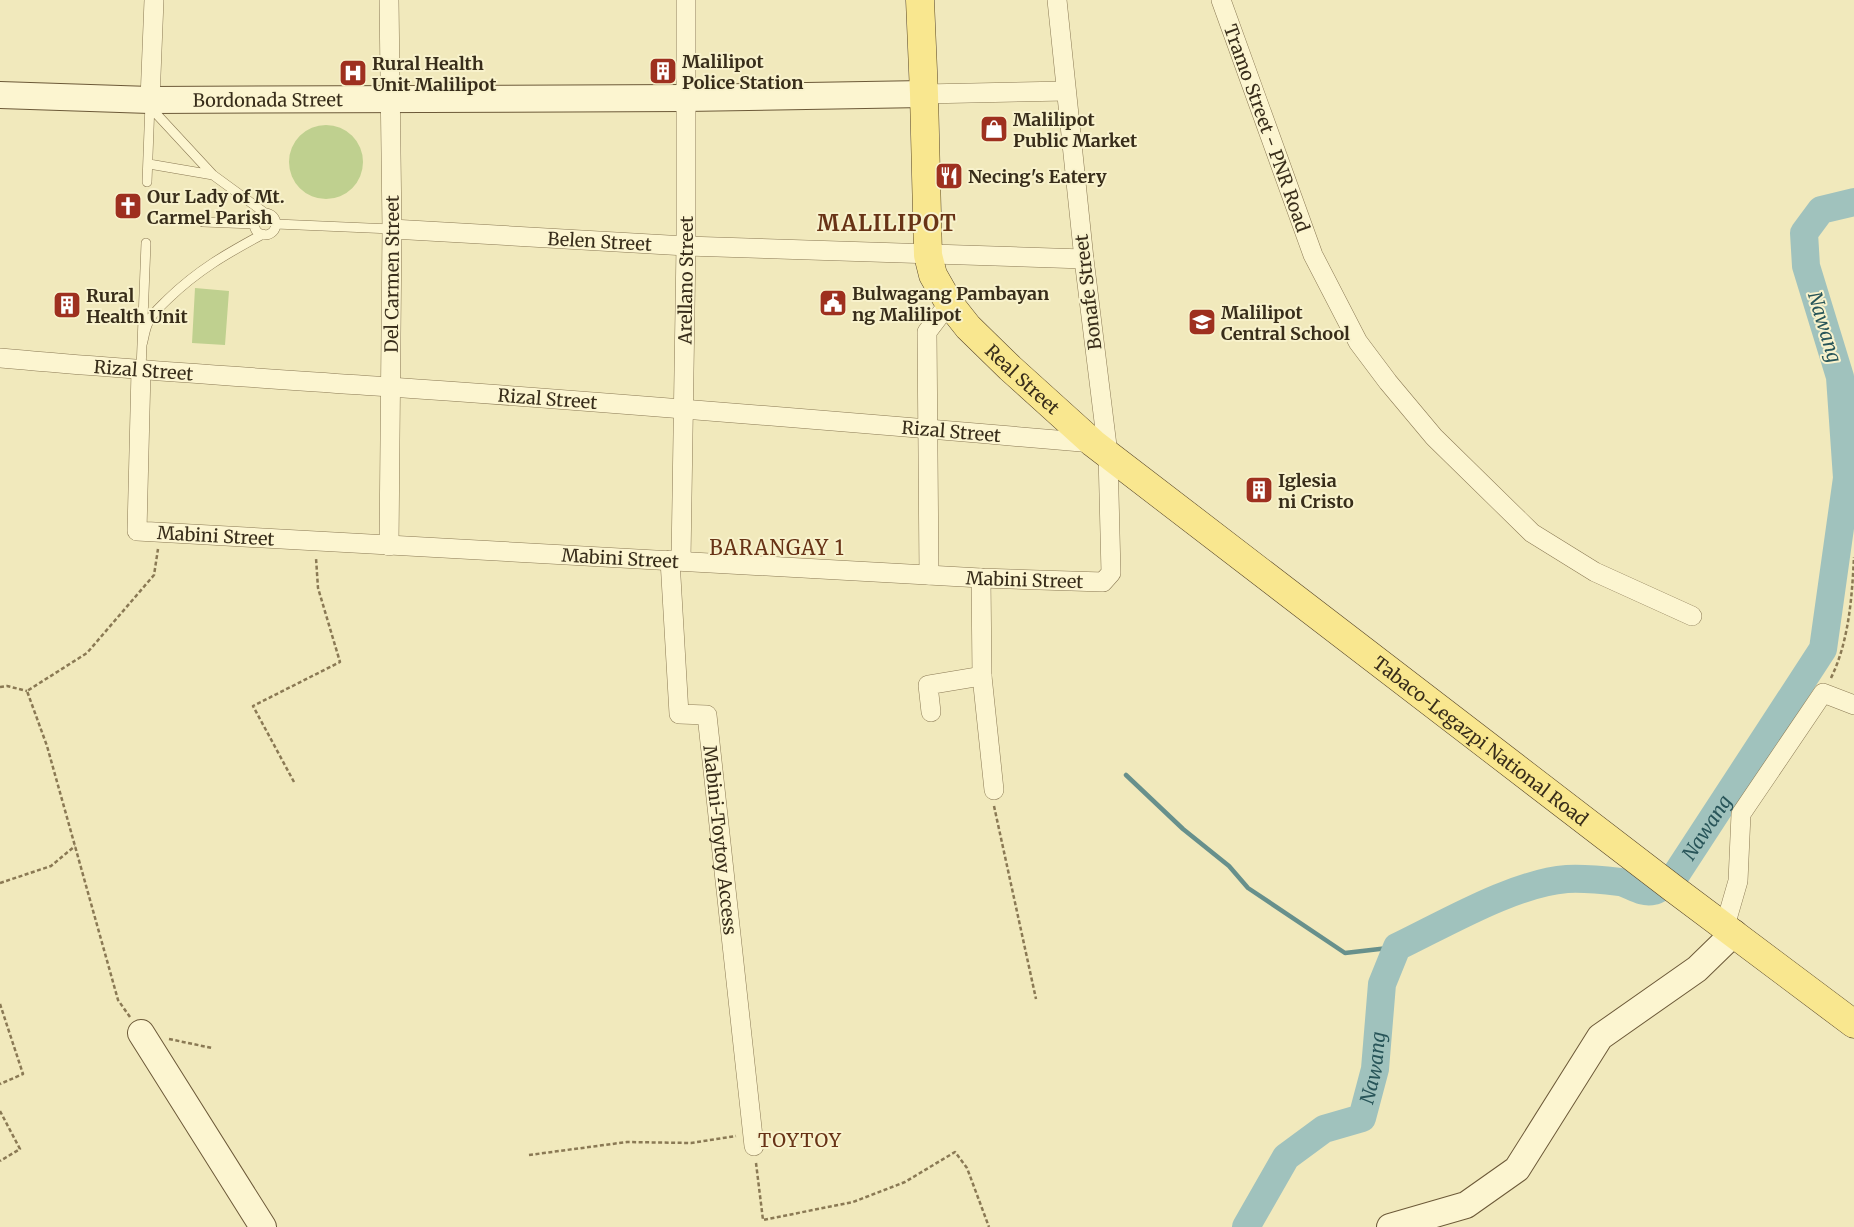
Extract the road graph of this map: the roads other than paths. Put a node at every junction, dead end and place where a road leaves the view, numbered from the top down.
1 (154, 0) edge
2 (389, 0) edge
3 (686, 0) edge
4 (920, 0) edge
5 (1058, 0) edge
6 (1221, 0) edge
7 (1066, 91) junction
8 (924, 94) junction
9 (0, 95) edge
10 (685, 98) junction
11 (391, 100) junction
12 (150, 104) junction
13 (149, 164) junction
14 (213, 175) junction
15 (147, 182) dead end
16 (264, 213) junction
17 (202, 222) dead end
18 (254, 224) junction
19 (276, 224) junction
20 (392, 229) junction
21 (263, 234) junction
22 (146, 243) dead end
23 (686, 246) junction
24 (928, 255) junction
25 (1084, 259) junction
26 (949, 303) junction
27 (142, 345) junction
28 (0, 358) edge
29 (141, 371) junction
30 (391, 387) junction
31 (683, 409) junction
32 (928, 429) junction
33 (1100, 449) junction
34 (389, 546) junction
35 (676, 560) junction
36 (929, 575) junction
37 (981, 578) junction
38 (1103, 582) joint
39 (1692, 616) dead end
40 (982, 676) junction
41 (1854, 705) edge
42 (930, 712) dead end
43 (994, 790) road end
44 (1730, 930) junction
45 (1854, 1024) edge
46 (141, 1032) road end
47 (753, 1140) road end
48 (263, 1227) edge
49 (1390, 1227) edge

1 - 12 street
2 - 11 street, Del Carmen Street
3 - 10 street, Arellano Street
4 - 8 main road, Real Street
5 - 7 street, Bonafe Street
6 - 39 street, Tramo Street - PNR Road
7 - 8 street
7 - 25 street, Bonafe Street
8 - 10 street, Bordonada Street
8 - 24 main road, Real Street
9 - 12 street, Bordonada Street
10 - 11 street, Bordonada Street
10 - 23 street, Arellano Street
11 - 12 street, Bordonada Street
11 - 20 street, Del Carmen Street
12 - 13 lane
12 - 14 lane
13 - 14 lane
13 - 15 lane
14 - 16 lane
16 - 18 lane
16 - 19 lane
17 - 18 lane
18 - 21 lane
19 - 20 lane
19 - 21 lane
20 - 23 street, Belen Street
20 - 30 street, Del Carmen Street
21 - 27 lane
22 - 27 lane
23 - 24 street, Belen Street
23 - 31 street, Arellano Street
24 - 25 street, Belen Street
24 - 26 main road, Real Street
25 - 33 street, Bonafe Street
26 - 32 street
26 - 33 main road, Real Street
27 - 29 lane
28 - 29 street, Rizal Street
29 - 30 street, Rizal Street
29 - 34 street, Mabini Street
30 - 31 street, Rizal Street
30 - 34 street, Del Carmen Street
31 - 32 street, Rizal Street
31 - 35 street, Arellano Street
32 - 33 street, Rizal Street
32 - 36 street
33 - 38 street, Bonafe Street
33 - 44 main road, Tabaco-Legazpi National Road
34 - 35 street, Mabini Street
35 - 36 street, Mabini Street
35 - 47 street, Mabini-Toytoy Access
36 - 37 street, Mabini Street
37 - 38 street, Mabini Street
37 - 40 street
40 - 42 street
40 - 43 street
41 - 44 street
44 - 45 main road, Tabaco-Legazpi National Road
44 - 49 street
46 - 48 street

